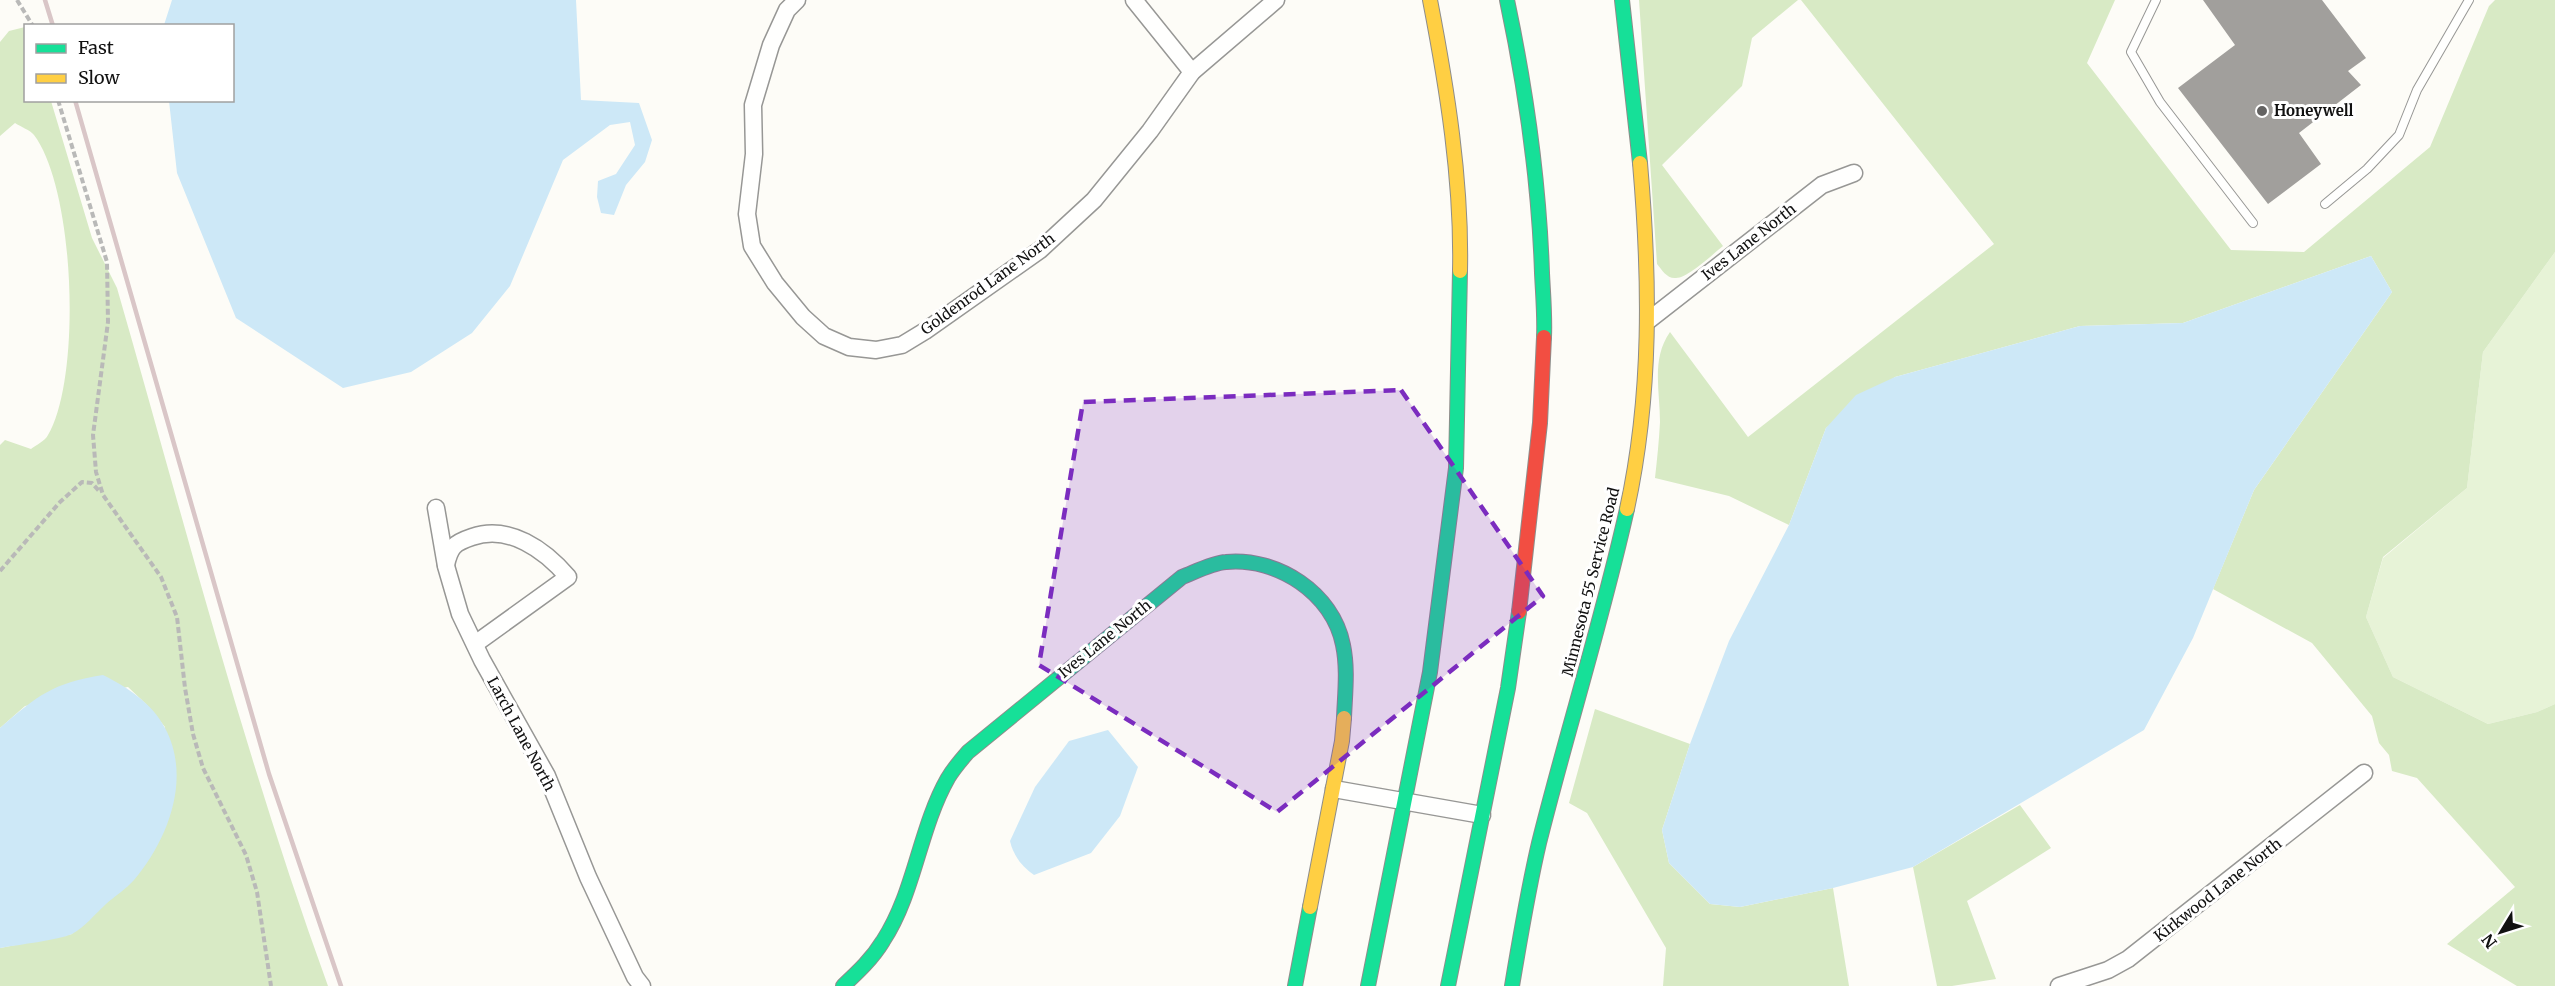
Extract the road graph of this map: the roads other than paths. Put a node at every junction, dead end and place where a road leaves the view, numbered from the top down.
1 (797, 0) edge
2 (1134, 0) edge
3 (1276, 0) edge
4 (1430, 0) edge
5 (1507, 0) edge
6 (1622, 0) edge
7 (2156, 0) edge
8 (2469, 0) edge
9 (1192, 72) junction
10 (1854, 173) dead end
11 (2325, 204) dead end
12 (2253, 223) dead end
13 (1649, 320) junction
14 (436, 508) dead end
15 (446, 566) junction
16 (475, 644) junction
17 (2364, 773) dead end
18 (1334, 789) junction
19 (1404, 802) junction
20 (1482, 815) junction
21 (642, 986) edge
22 (843, 986) edge
23 (1295, 986) edge
24 (1368, 986) edge
25 (1448, 986) edge
26 (1512, 986) edge
27 (2060, 986) edge

1 - 9 street, Goldenrod Lane North
2 - 9 street
3 - 9 street, Goldenrod Lane North
4 - 19 main road
5 - 20 main road
6 - 13 main road, Minnesota 55 Service Road
7 - 12 lane
8 - 11 lane
10 - 13 street, Ives Lane North
13 - 26 main road, Minnesota 55 Service Road
14 - 15 street, Larch Lane North
15 - 16 street, Larch Lane North
15 - 16 street
16 - 21 street, Larch Lane North
17 - 27 street, Kirkwood Lane North
18 - 19 street
18 - 22 main road, Ives Lane North
18 - 23 main road, Ives Lane North
19 - 20 street
19 - 24 main road
20 - 25 main road

